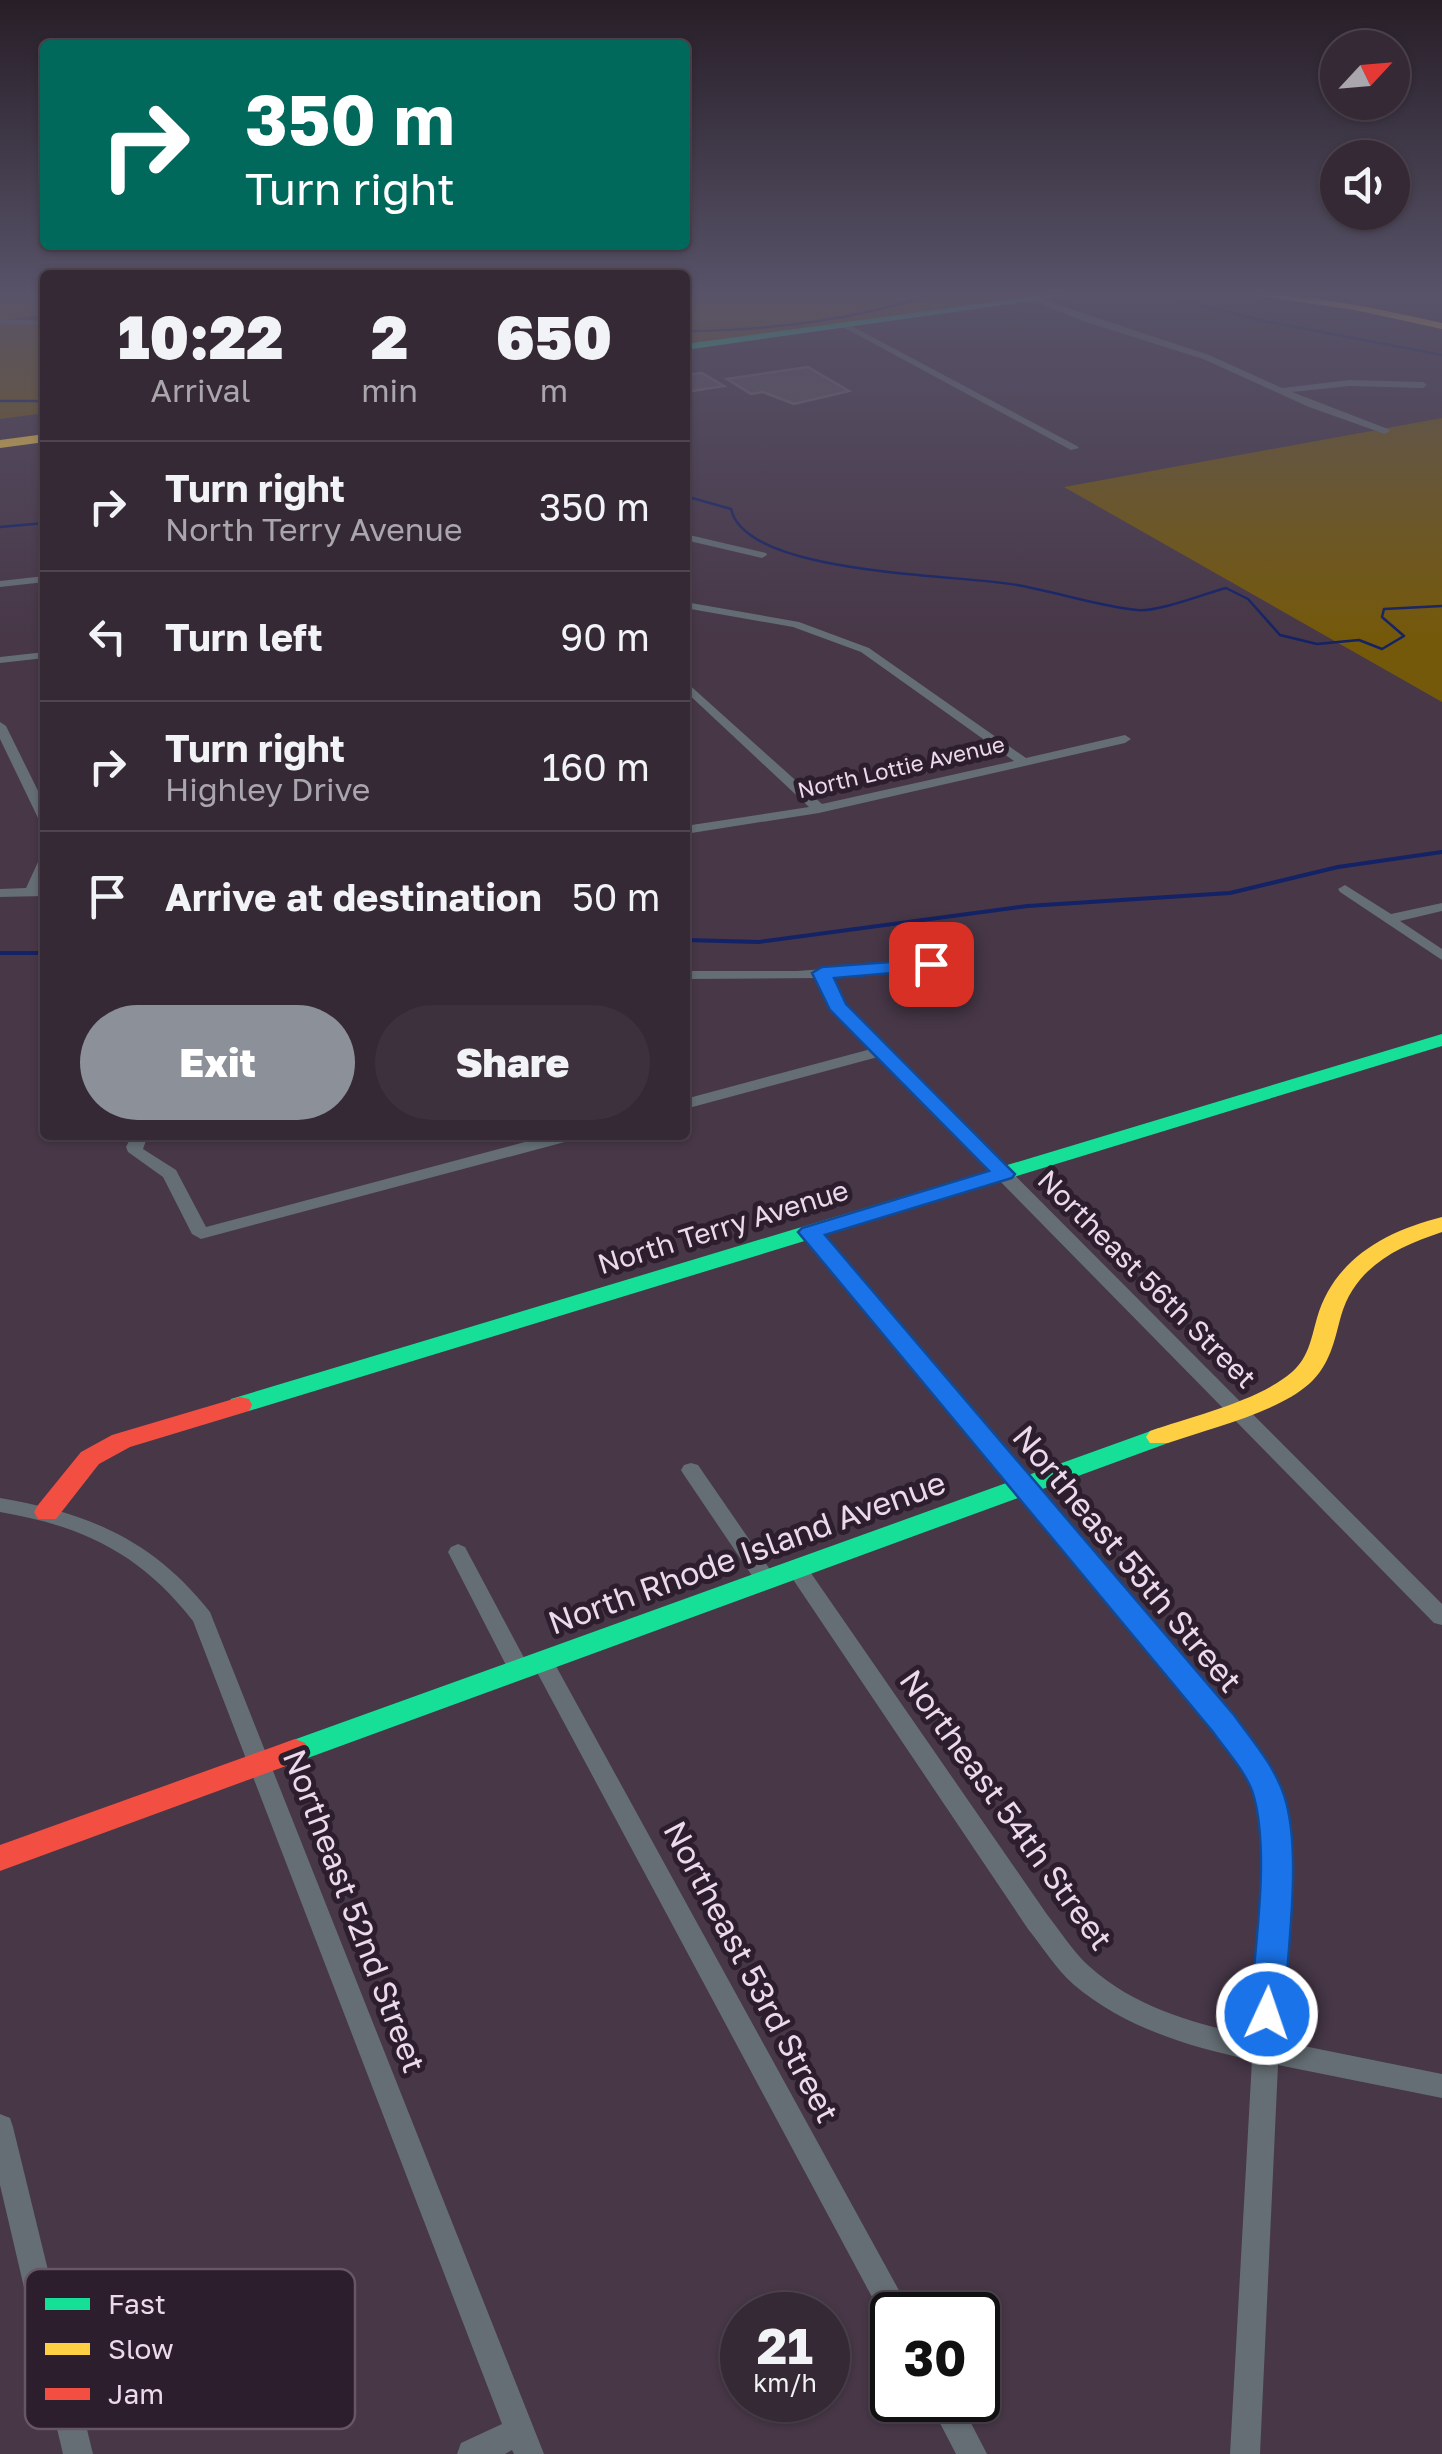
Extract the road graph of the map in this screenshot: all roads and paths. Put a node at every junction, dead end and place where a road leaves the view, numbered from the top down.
1 (1001, 409) edge
2 (1327, 409) edge
3 (1385, 431) dead end
4 (40, 439) edge
5 (0, 444) edge
6 (1074, 448) dead end
7 (690, 538) edge
8 (762, 555) dead end
9 (40, 580) edge
10 (0, 584) edge
11 (690, 606) edge
12 (40, 656) edge
13 (0, 660) edge
14 (690, 690) edge
15 (0, 726) edge
16 (1126, 738) dead end
17 (1024, 762) junction
18 (40, 808) edge
19 (820, 808) junction
20 (690, 829) edge
21 (1345, 889) dead end
22 (38, 891) edge
23 (0, 893) edge
24 (1442, 907) edge
25 (1389, 919) junction
26 (1442, 956) edge
27 (931, 964) dead end
28 (822, 973) junction
29 (690, 976) edge
30 (1442, 1040) edge
31 (880, 1051) junction
32 (690, 1103) edge
33 (551, 1140) edge
34 (138, 1144) edge
35 (1004, 1174) junction
36 (1442, 1224) edge
37 (810, 1232) junction
38 (1238, 1411) junction
39 (691, 1470) dead end
40 (1024, 1488) junction
41 (0, 1505) edge
42 (47, 1512) junction
43 (458, 1552) dead end
44 (796, 1569) junction
45 (766, 1580) junction
46 (1442, 1617) edge
47 (531, 1666) junction
48 (260, 1766) junction
49 (0, 1858) edge
50 (1265, 2048) junction
51 (1442, 2086) edge
52 (0, 2127) edge
53 (34, 2269) edge
54 (884, 2292) edge
55 (955, 2422) edge
56 (72, 2429) edge
57 (524, 2442) edge
58 (78, 2454) edge
59 (472, 2454) edge
60 (972, 2454) edge
61 (1245, 2454) edge

1 - 6 street
2 - 3 street
4 - 5 main road
7 - 8 street
9 - 10 street
11 - 17 street
12 - 13 street
14 - 19 street
15 - 18 street
16 - 17 street, North Lottie Avenue
17 - 19 street, North Lottie Avenue
19 - 20 street, North Lottie Avenue
21 - 25 street
22 - 23 street
24 - 25 street
25 - 26 street
27 - 28 street
28 - 29 street
28 - 31 street, Northeast 56th Street
30 - 35 main road, North Terry Avenue
31 - 32 street
31 - 35 street, Northeast 56th Street
33 - 34 street
35 - 37 main road, North Terry Avenue
35 - 38 street, Northeast 56th Street
36 - 38 main road, North Rhode Island Avenue
37 - 40 street, Northeast 55th Street
37 - 42 main road, North Terry Avenue
38 - 40 main road, North Rhode Island Avenue
38 - 46 street, Northeast 56th Street
39 - 45 street
40 - 44 main road, North Rhode Island Avenue
40 - 50 street, Northeast 55th Street
41 - 42 street, Northeast 52nd Street
42 - 48 street, Northeast 52nd Street
43 - 47 street, Northeast 53rd Street
44 - 45 main road, North Rhode Island Avenue
44 - 50 street, Northeast 54th Street
45 - 47 main road, North Rhode Island Avenue
47 - 48 main road, North Rhode Island Avenue
47 - 54 street, Northeast 53rd Street
48 - 49 main road, North Rhode Island Avenue
48 - 57 street, Northeast 52nd Street
50 - 51 street, Northeast 54th Street
50 - 61 street, Northeast 55th Street
52 - 53 street
55 - 60 street
56 - 58 street
57 - 59 street

